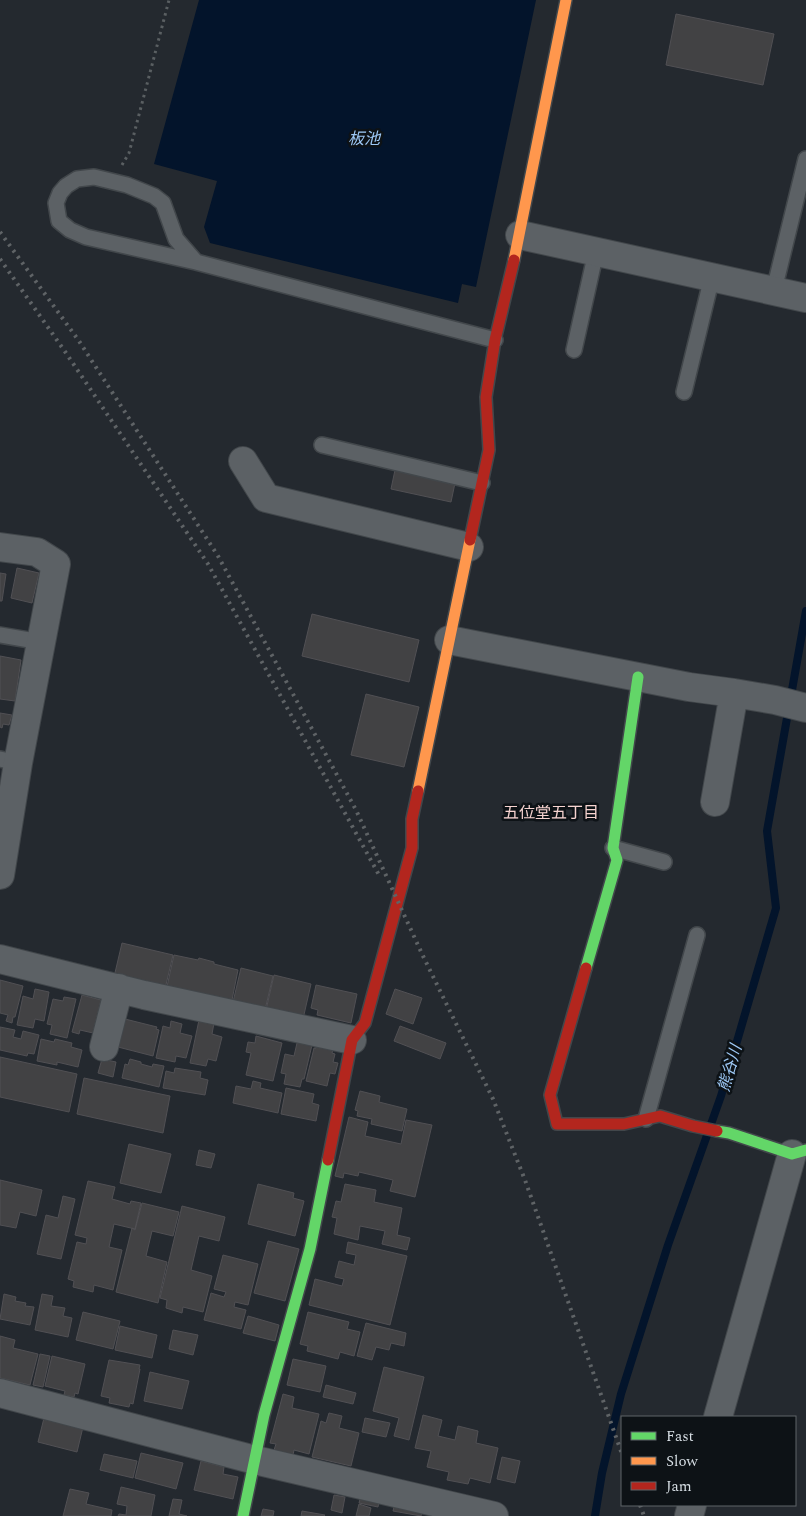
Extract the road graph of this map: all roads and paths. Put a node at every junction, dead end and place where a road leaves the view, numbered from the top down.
1 (169, 0) edge
2 (566, 0) edge
3 (129, 152) dead end
4 (806, 159) edge
5 (520, 235) junction
6 (596, 252) junction
7 (196, 262) junction
8 (712, 277) junction
9 (774, 290) junction
10 (806, 298) edge
11 (495, 340) junction
12 (574, 350) dead end
13 (684, 392) dead end
14 (322, 445) dead end
15 (243, 461) dead end
16 (482, 483) junction
17 (0, 547) edge
18 (469, 547) junction
19 (0, 635) edge
20 (450, 640) junction
21 (41, 642) junction
22 (638, 678) junction
23 (734, 692) junction
24 (806, 708) edge
25 (9, 761) edge
26 (715, 802) dead end
27 (613, 848) junction
28 (1, 858) edge
29 (664, 862) dead end
30 (697, 935) dead end
31 (0, 959) edge
32 (119, 988) junction
33 (352, 1040) junction
34 (104, 1047) dead end
35 (646, 1119) junction
36 (799, 1152) edge
37 (0, 1393) edge
38 (718, 1416) edge
39 (256, 1460) junction
40 (243, 1516) edge
41 (494, 1516) edge

1 - 3 path
2 - 5 street
4 - 9 lane
5 - 6 street
5 - 11 street
6 - 8 street
6 - 12 lane
7 - 7 lane
7 - 11 lane
8 - 9 street
8 - 13 lane
9 - 10 street
11 - 16 street
14 - 16 lane
15 - 18 street
16 - 18 street
17 - 21 street
18 - 20 street
19 - 21 lane
20 - 22 street
20 - 33 street
21 - 25 street
22 - 23 street
22 - 27 street
23 - 24 street
23 - 26 street
25 - 28 street
27 - 29 lane
27 - 35 street
30 - 35 lane
31 - 32 street
32 - 33 street
32 - 34 street
33 - 39 street
35 - 36 street
36 - 38 street
37 - 39 street
39 - 40 street
39 - 41 street

